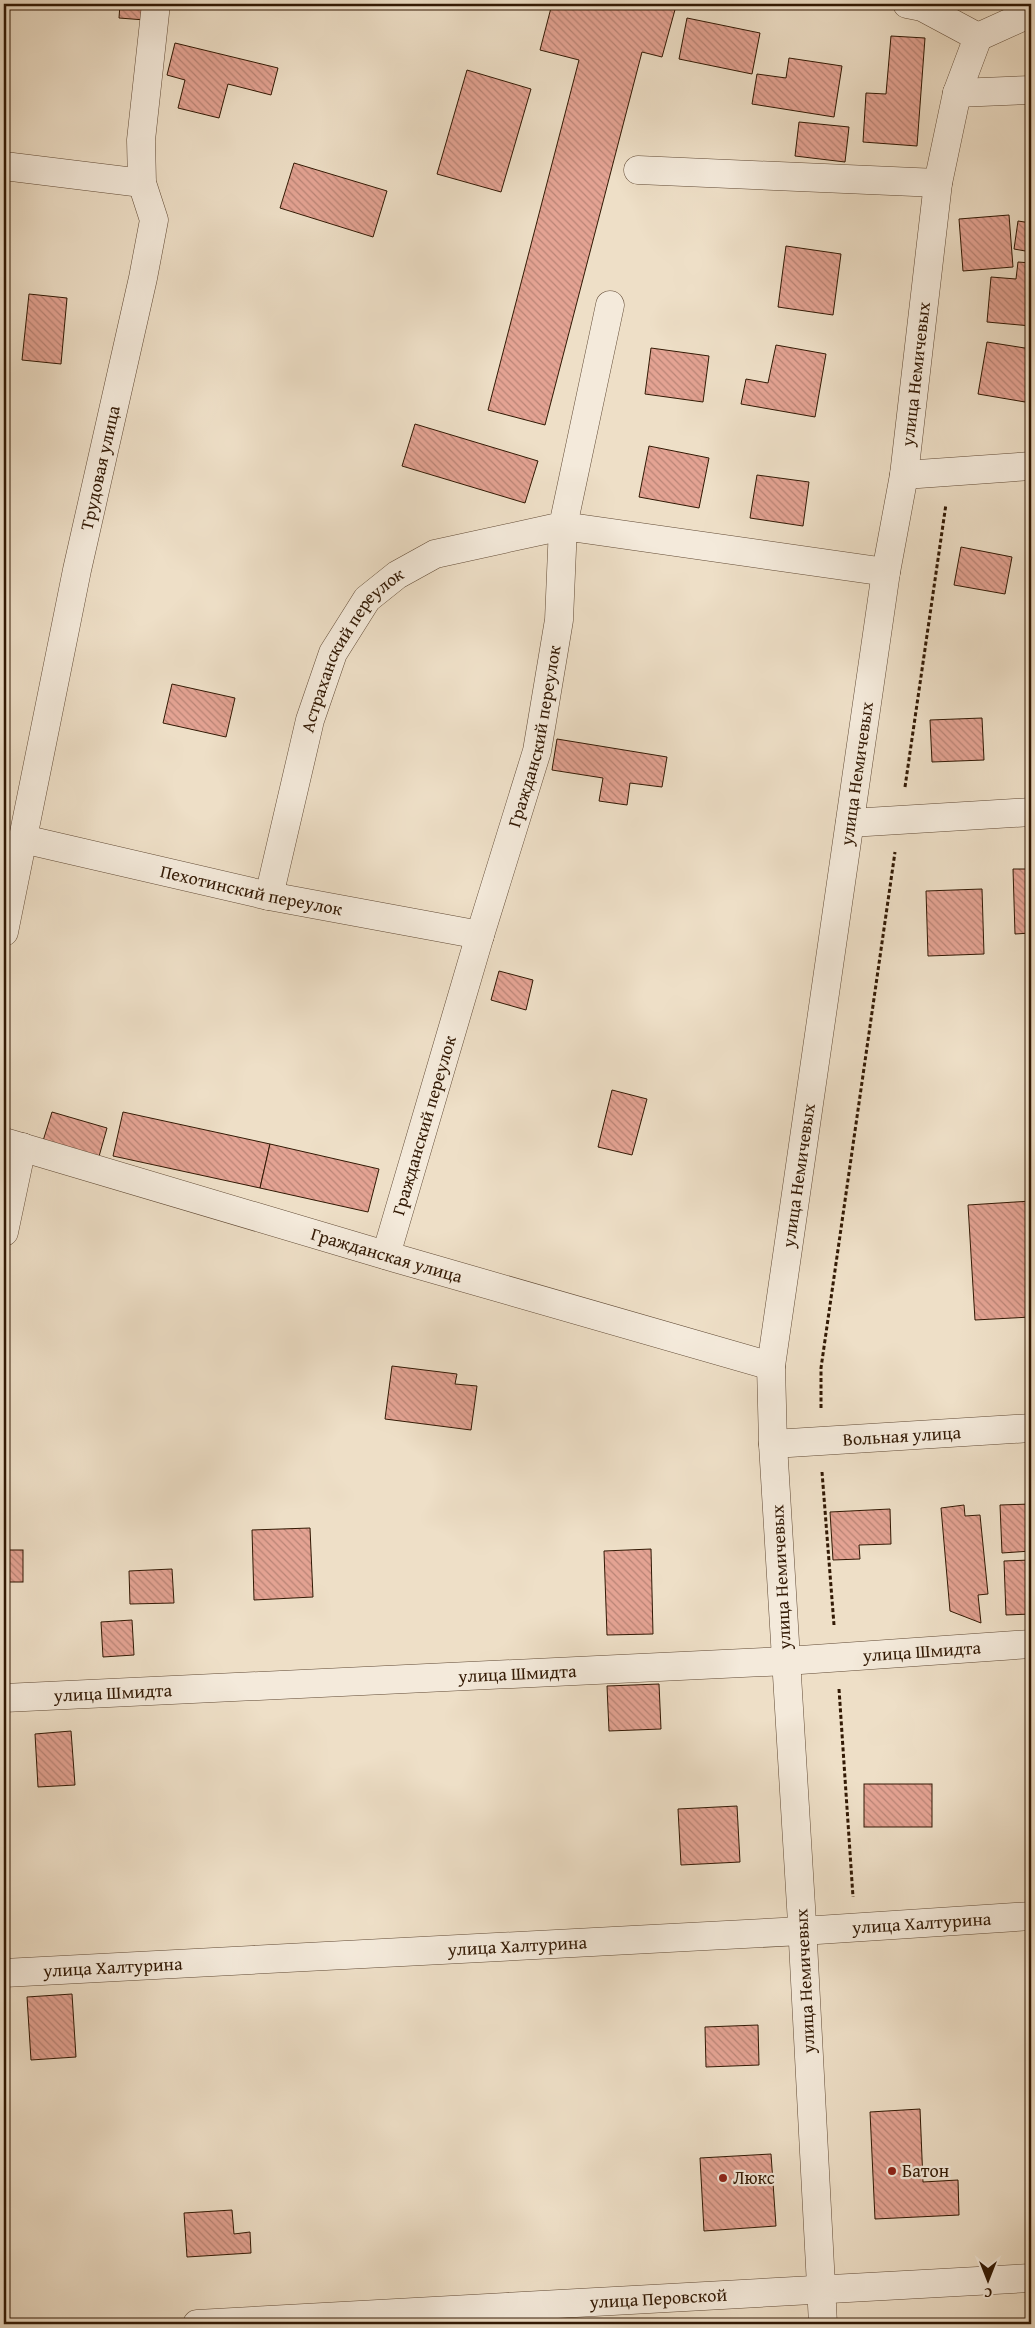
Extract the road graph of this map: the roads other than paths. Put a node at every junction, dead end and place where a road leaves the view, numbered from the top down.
1 (156, 4) edge
2 (907, 4) edge
3 (1031, 13) edge
4 (978, 37) junction
5 (1031, 90) edge
6 (957, 93) junction
7 (4, 166) edge
8 (638, 170) dead end
9 (142, 183) junction
10 (938, 183) junction
11 (610, 305) dead end
12 (1031, 466) edge
13 (904, 475) junction
14 (563, 526) junction
15 (886, 572) junction
16 (1031, 812) edge
17 (850, 823) junction
18 (23, 839) junction
19 (269, 896) junction
20 (4, 932) edge
21 (480, 934) junction
22 (13, 1144) edge
23 (4, 1232) edge
24 (386, 1255) junction
25 (771, 1366) junction
26 (1031, 1428) edge
27 (773, 1444) junction
28 (1031, 1644) edge
29 (786, 1662) junction
30 (4, 1698) edge
31 (1031, 1916) edge
32 (802, 1931) junction
33 (4, 1973) edge
34 (1031, 2278) edge
35 (821, 2290) junction
36 (197, 2324) edge
37 (823, 2324) edge

1 - 9 street, Трудовая улица
2 - 4 street
3 - 4 street
4 - 6 street, улица Немичевых
5 - 6 street
6 - 10 street, улица Немичевых
7 - 9 street
8 - 10 street
9 - 18 street, Трудовая улица
10 - 13 street, улица Немичевых
11 - 14 street, Гражданский переулок
12 - 13 street
13 - 15 street, улица Немичевых
14 - 15 street
14 - 19 street, Астраханский переулок
14 - 21 street, Гражданский переулок
15 - 17 street, улица Немичевых
16 - 17 street
17 - 25 street, улица Немичевых
18 - 19 street, Пехотинский переулок
18 - 20 street, Трудовая улица
19 - 21 street, Пехотинский переулок
21 - 24 street, Гражданский переулок
22 - 23 street
22 - 24 street, Гражданская улица
24 - 25 street, Гражданская улица
25 - 27 street, улица Немичевых
26 - 27 street, Вольная улица
27 - 29 street, улица Немичевых
28 - 29 street, улица Шмидта
29 - 30 street, улица Шмидта
29 - 32 street, улица Немичевых
31 - 32 street, улица Халтурина
32 - 33 street, улица Халтурина
32 - 35 street, улица Немичевых
34 - 35 street, улица Перовской
35 - 36 street, улица Перовской
35 - 37 street, улица Немичевых

